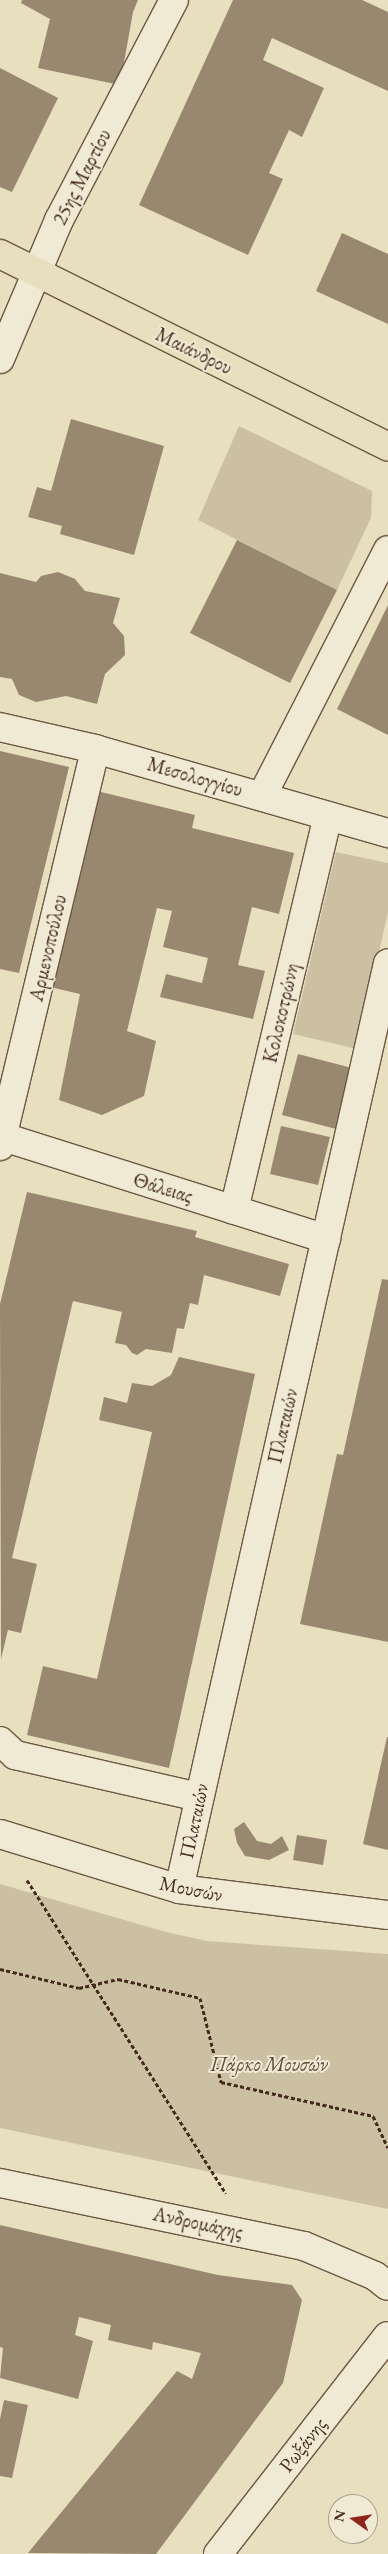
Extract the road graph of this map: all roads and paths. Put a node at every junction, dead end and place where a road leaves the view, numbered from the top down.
1 (174, 0) edge
2 (0, 254) edge
3 (34, 272) junction
4 (0, 359) edge
5 (388, 447) edge
6 (388, 550) edge
7 (0, 727) edge
8 (95, 750) junction
9 (262, 796) junction
10 (328, 816) junction
11 (388, 833) edge
12 (388, 963) edge
13 (1, 1140) edge
14 (234, 1210) junction
15 (326, 1240) junction
16 (0, 1740) edge
17 (199, 1796) junction
18 (0, 1834) edge
19 (26, 1878) dead end
20 (179, 1889) junction
21 (388, 1915) edge
22 (0, 1969) edge
23 (93, 1985) junction
24 (388, 2148) edge
25 (0, 2183) edge
26 (252, 2234) junction
27 (388, 2286) edge
28 (388, 2336) edge
29 (218, 2554) edge

1 - 3 street, 25ης Μαρτίου
2 - 3 main road, Μαιάνδρου
3 - 4 street, 25ης Μαρτίου
3 - 5 main road, Μαιάνδρου
6 - 9 street
7 - 8 street, Μεσολογγίου
8 - 9 street, Μεσολογγίου
8 - 13 street, Αρμενοπούλου
9 - 10 street, Μεσολογγίου
10 - 11 street, Μεσολογγίου
10 - 14 street, Κολοκοτρώνη
12 - 15 street, Πλαταιών
13 - 14 street, Θάλειας
14 - 15 street, Θάλειας
15 - 17 street, Πλαταιών
16 - 17 street
17 - 20 street, Πλαταιών
18 - 20 street, Μουσών
19 - 23 path
20 - 21 street, Μουσών
22 - 23 path
23 - 24 path
23 - 26 path
25 - 26 street, Ανδρομάχης
26 - 27 street, Ανδρομάχης
28 - 29 street, Ρωξάνης

